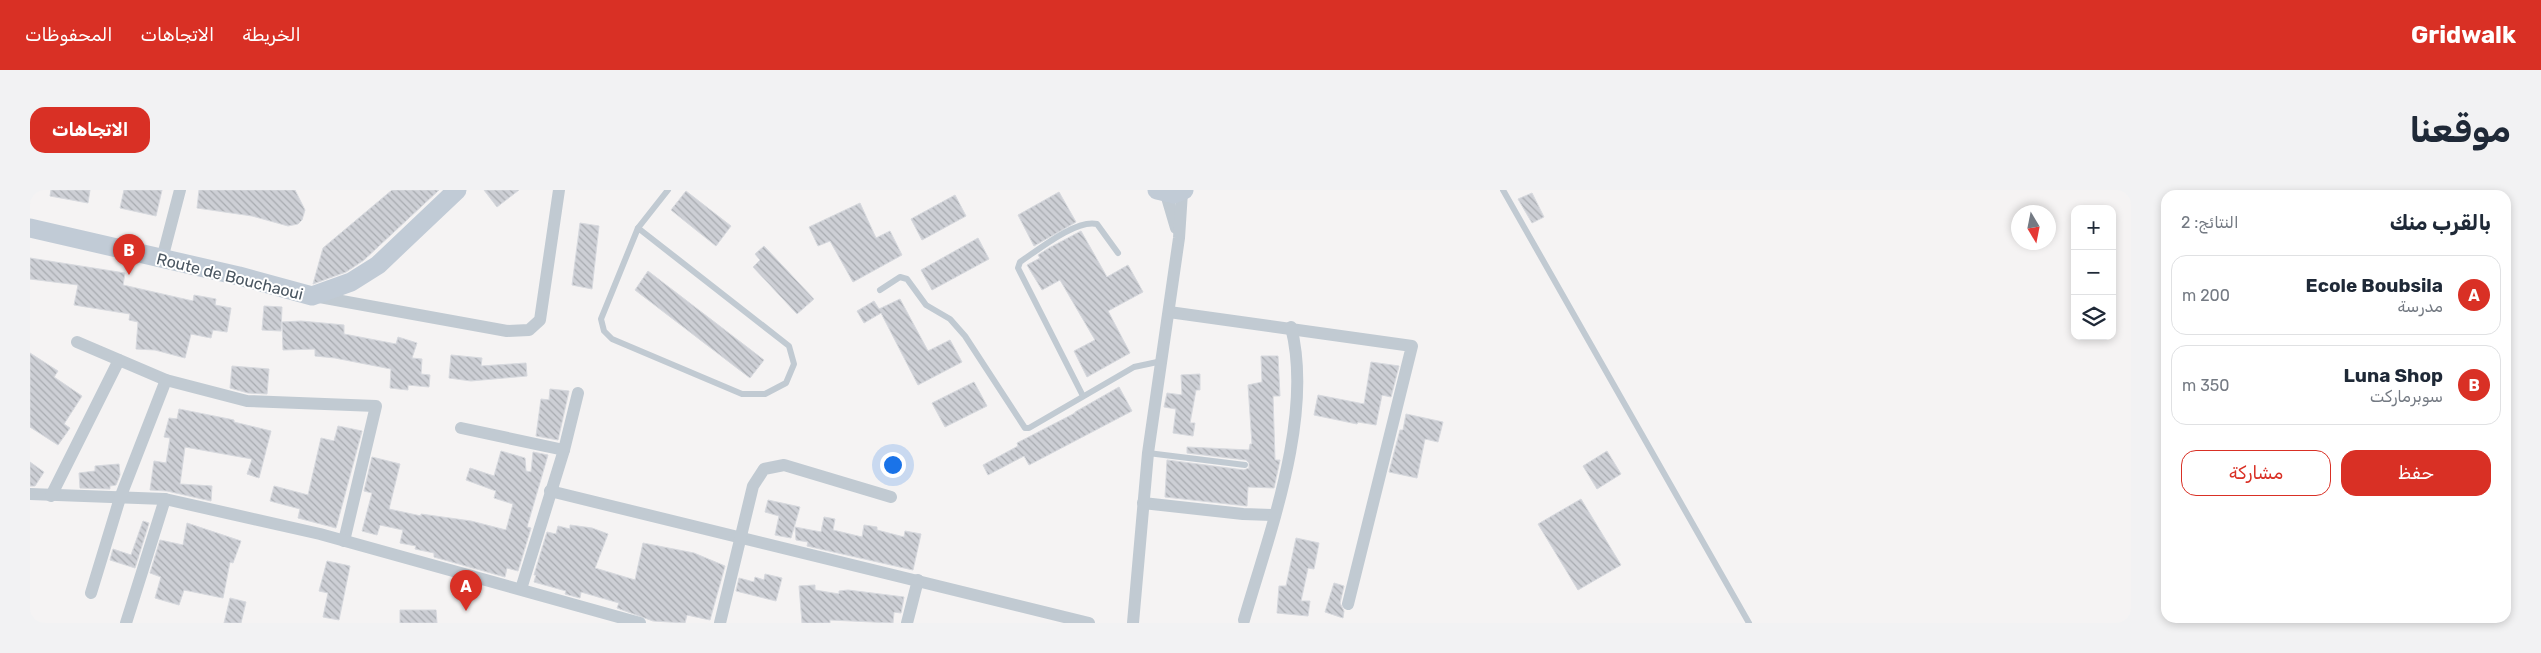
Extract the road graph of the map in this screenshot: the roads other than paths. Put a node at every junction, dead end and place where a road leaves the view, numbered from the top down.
1 (180, 190) edge
2 (457, 190) edge
3 (559, 190) edge
4 (668, 190) edge
5 (1502, 190) edge
6 (1172, 191) edge
7 (30, 228) edge
8 (638, 228) junction
9 (1118, 253) dead end
10 (162, 259) junction
11 (880, 290) dead end
12 (312, 296) junction
13 (1169, 312) junction
14 (1291, 327) junction
15 (77, 342) dead end
16 (119, 360) junction
17 (1162, 361) junction
18 (166, 380) junction
19 (578, 394) dead end
20 (1083, 396) junction
21 (461, 428) dead end
22 (564, 450) junction
23 (1148, 453) junction
24 (1245, 465) dead end
25 (550, 491) junction
26 (30, 494) edge
27 (50, 496) junction
28 (891, 497) dead end
29 (120, 498) junction
30 (165, 499) junction
31 (1143, 503) junction
32 (1275, 514) junction
33 (740, 538) junction
34 (344, 541) junction
35 (918, 580) junction
36 (520, 589) junction
37 (91, 593) dead end
38 (1348, 604) dead end
39 (602, 618) edge
40 (1244, 620) dead end
41 (126, 623) edge
42 (640, 623) edge
43 (720, 623) edge
44 (907, 623) edge
45 (1089, 623) edge
46 (1133, 623) edge
47 (1749, 623) edge

1 - 10 street
2 - 12 main road, Route de Bouchaoui
3 - 12 street
4 - 8 lane
5 - 47 lane
6 - 13 street
7 - 10 main road, Route de Bouchaoui
8 - 8 lane
9 - 20 lane
10 - 12 main road, Route de Bouchaoui
11 - 20 lane
13 - 14 street
13 - 17 street
14 - 32 street
14 - 38 street
15 - 16 street
16 - 18 street
16 - 27 street
17 - 20 lane
17 - 23 street
18 - 29 street
18 - 34 street
19 - 22 street
21 - 22 street
22 - 25 street
23 - 24 lane
23 - 31 street
25 - 33 street
25 - 36 street
26 - 27 street
27 - 29 street
28 - 33 street
29 - 30 street
29 - 37 street
30 - 34 street
30 - 41 street
31 - 32 street
31 - 46 street
32 - 40 street
33 - 35 street
33 - 43 street
34 - 36 street
35 - 44 street
35 - 45 street
36 - 39 street
39 - 42 street

